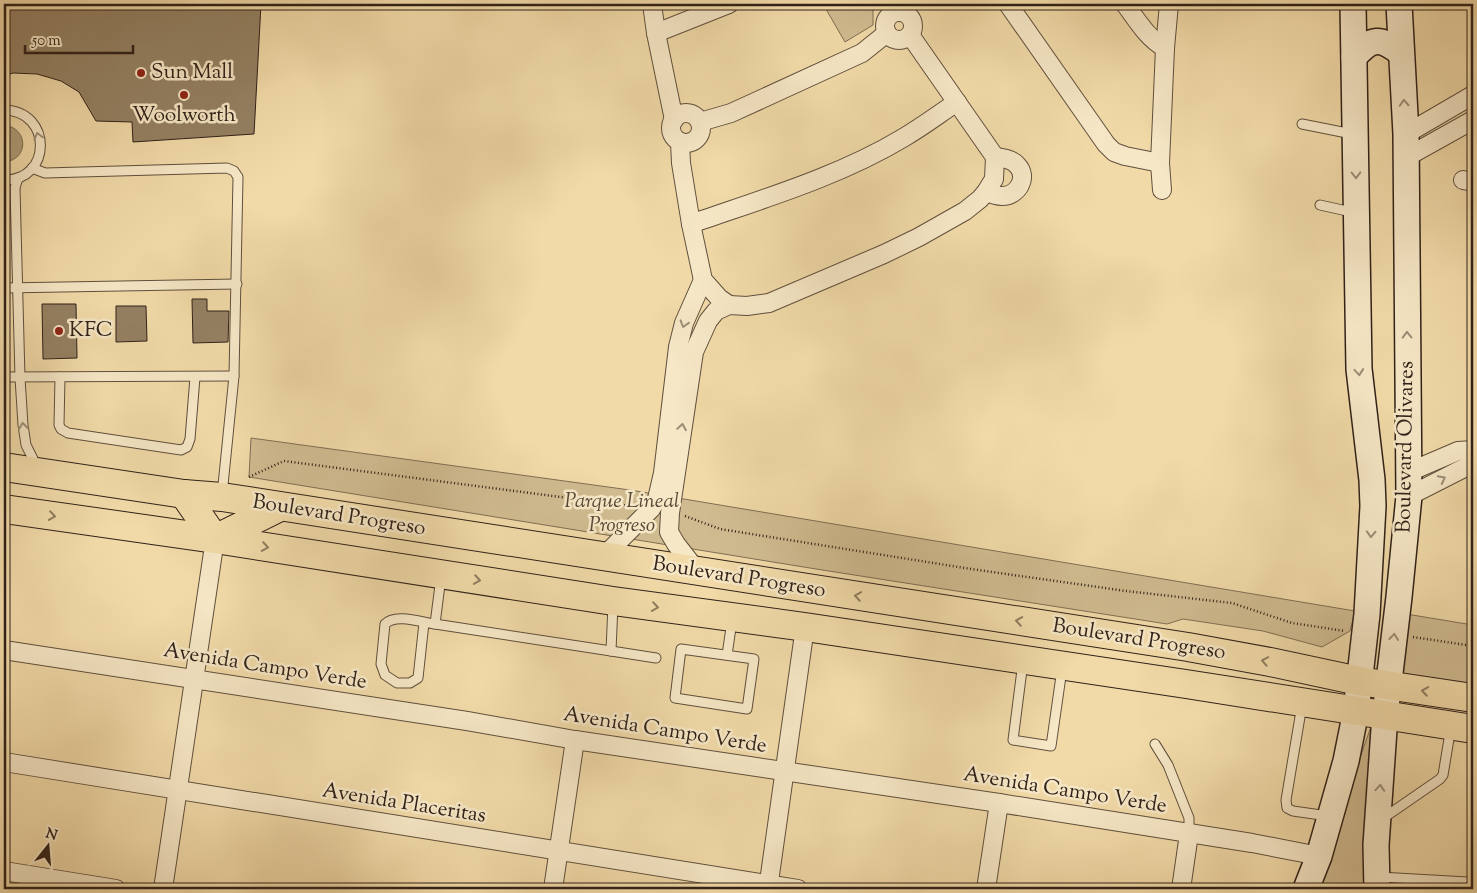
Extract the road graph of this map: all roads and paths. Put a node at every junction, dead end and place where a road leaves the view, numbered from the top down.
1 (652, 4) edge
2 (729, 4) edge
3 (1008, 4) edge
4 (1125, 4) edge
5 (1169, 4) edge
6 (1353, 4) edge
7 (1399, 4) edge
8 (888, 9) edge
9 (887, 33) junction
10 (656, 34) junction
11 (910, 35) junction
12 (1165, 48) junction
13 (1401, 53) junction
14 (1354, 57) junction
15 (1473, 95) edge
16 (957, 102) junction
17 (4, 110) edge
18 (674, 120) junction
19 (1473, 120) edge
20 (700, 122) junction
21 (1302, 124) dead end
22 (1355, 135) junction
23 (680, 142) junction
24 (1406, 146) junction
25 (995, 157) junction
26 (1160, 163) junction
27 (32, 168) junction
28 (18, 178) junction
29 (4, 180) edge
30 (1162, 190) dead end
31 (986, 192) junction
32 (1320, 205) dead end
33 (1356, 213) junction
34 (691, 224) junction
35 (703, 280) junction
36 (237, 284) junction
37 (4, 288) edge
38 (18, 288) junction
39 (729, 305) junction
40 (686, 350) junction
41 (234, 376) junction
42 (4, 377) edge
43 (60, 377) junction
44 (195, 377) junction
45 (20, 378) junction
46 (1473, 450) edge
47 (1473, 458) edge
48 (4, 466) edge
49 (39, 472) junction
50 (249, 477) dead end
51 (1409, 484) junction
52 (184, 494) junction
53 (222, 497) junction
54 (662, 506) junction
55 (280, 507) junction
56 (4, 509) edge
57 (214, 539) junction
58 (603, 557) junction
59 (697, 571) junction
60 (442, 574) junction
61 (614, 601) junction
62 (733, 618) junction
63 (424, 622) junction
64 (435, 624) junction
65 (805, 627) junction
66 (1350, 631) dead end
67 (1411, 637) dead end
68 (1473, 646) edge
69 (4, 650) edge
70 (611, 651) junction
71 (727, 655) junction
72 (656, 658) dead end
73 (1023, 660) junction
74 (1063, 666) junction
75 (195, 678) junction
76 (1359, 681) junction
77 (1388, 686) junction
78 (1473, 698) edge
79 (1302, 702) junction
80 (1356, 711) junction
81 (1385, 714) junction
82 (1462, 727) edge
83 (575, 740) junction
84 (1155, 744) dead end
85 (4, 762) edge
86 (784, 772) junction
87 (178, 790) junction
88 (999, 803) junction
89 (1330, 817) junction
90 (1377, 822) junction
91 (1188, 834) junction
92 (558, 851) junction
93 (1319, 856) junction
94 (4, 872) edge
95 (1468, 882) dead end
96 (1377, 883) edge
97 (768, 887) edge
98 (116, 889) edge
99 (163, 889) edge
100 (553, 889) edge
101 (798, 889) edge
102 (986, 889) edge
103 (1181, 889) edge
104 (1306, 889) edge

1 - 10 street
2 - 10 street
3 - 26 street
4 - 12 street
5 - 12 street
6 - 14 street, Boulevard Olivares
7 - 13 street, Boulevard Olivares
8 - 9 street
8 - 11 street
9 - 11 street
9 - 20 street
10 - 18 street
11 - 16 street
12 - 26 street
13 - 14 street
24 -> 13 street, Boulevard Olivares
14 - 22 street, Boulevard Olivares
15 - 24 street
16 - 25 street
16 - 34 street
27 -> 17 lane
18 - 20 street
18 - 23 street
19 - 24 street
20 - 23 street
21 - 22 lane
22 -> 33 street, Boulevard Olivares
23 - 34 street
51 -> 24 street, Boulevard Olivares
25 - 31 street
25 - 31 street
26 - 30 street
27 - 28 lane
27 - 36 lane
28 - 29 lane
28 - 38 lane
31 - 39 street
32 - 33 lane
33 -> 76 street, Boulevard Olivares
34 - 35 street
35 - 39 street
35 -> 40 street
36 - 38 lane
36 - 41 lane
37 - 38 lane
38 - 45 lane
39 - 40 street
40 - 54 street
41 - 44 lane
41 - 53 lane
42 - 45 lane
43 - 44 lane
43 - 44 lane
43 - 45 lane
49 -> 45 lane
46 - 51 street
51 -> 47 street
48 - 49 main road, Boulevard Progreso
49 - 52 main road, Boulevard Progreso
50 - 54 path
77 -> 51 street, Boulevard Olivares
52 - 53 main road, Boulevard Progreso
52 - 57 main road
53 - 55 main road, Boulevard Progreso
54 - 58 street
54 - 59 street
54 - 66 path
55 - 57 main road
55 - 58 main road, Boulevard Progreso
56 -> 57 main road, Boulevard Progreso
57 -> 60 main road, Boulevard Progreso
57 - 75 street
58 - 59 main road, Boulevard Progreso
76 -> 59 main road, Boulevard Progreso
60 -> 61 main road, Boulevard Progreso
60 - 64 lane
61 -> 62 main road, Boulevard Progreso
61 - 70 lane
62 - 65 main road, Boulevard Progreso
62 - 71 lane
63 - 63 lane
63 - 64 lane
64 - 70 lane
65 - 73 main road, Boulevard Progreso
65 - 86 street
67 - 68 path
69 - 75 street, Avenida Campo Verde
70 - 72 lane
71 - 71 lane
73 - 74 main road, Boulevard Progreso
73 - 74 lane
74 - 79 main road, Boulevard Progreso
75 - 83 street, Avenida Campo Verde
75 - 87 street
76 - 77 main road, Boulevard Progreso
76 - 80 street, Boulevard Olivares
78 -> 77 main road, Boulevard Progreso
77 - 81 street, Boulevard Olivares
79 - 80 main road, Boulevard Progreso
79 - 89 lane
80 - 81 main road, Boulevard Progreso
80 - 89 street, Boulevard Olivares
81 - 82 main road, Boulevard Progreso
90 -> 81 street, Boulevard Olivares
82 - 90 lane
83 - 86 street, Avenida Campo Verde
83 - 92 street
84 - 91 lane
85 - 87 street, Avenida Placeritas
86 - 88 street, Avenida Campo Verde
86 - 97 street
87 - 92 street, Avenida Placeritas
87 - 99 street
88 - 91 street, Avenida Campo Verde
88 - 102 street
89 - 93 street, Boulevard Olivares
90 - 96 street, Boulevard Olivares
91 - 93 street, Avenida Campo Verde
91 - 103 street
92 - 97 street, Avenida Placeritas
92 - 100 street
93 - 104 street, Boulevard Olivares
94 - 98 street
95 - 96 lane
97 - 101 street, Avenida Placeritas

